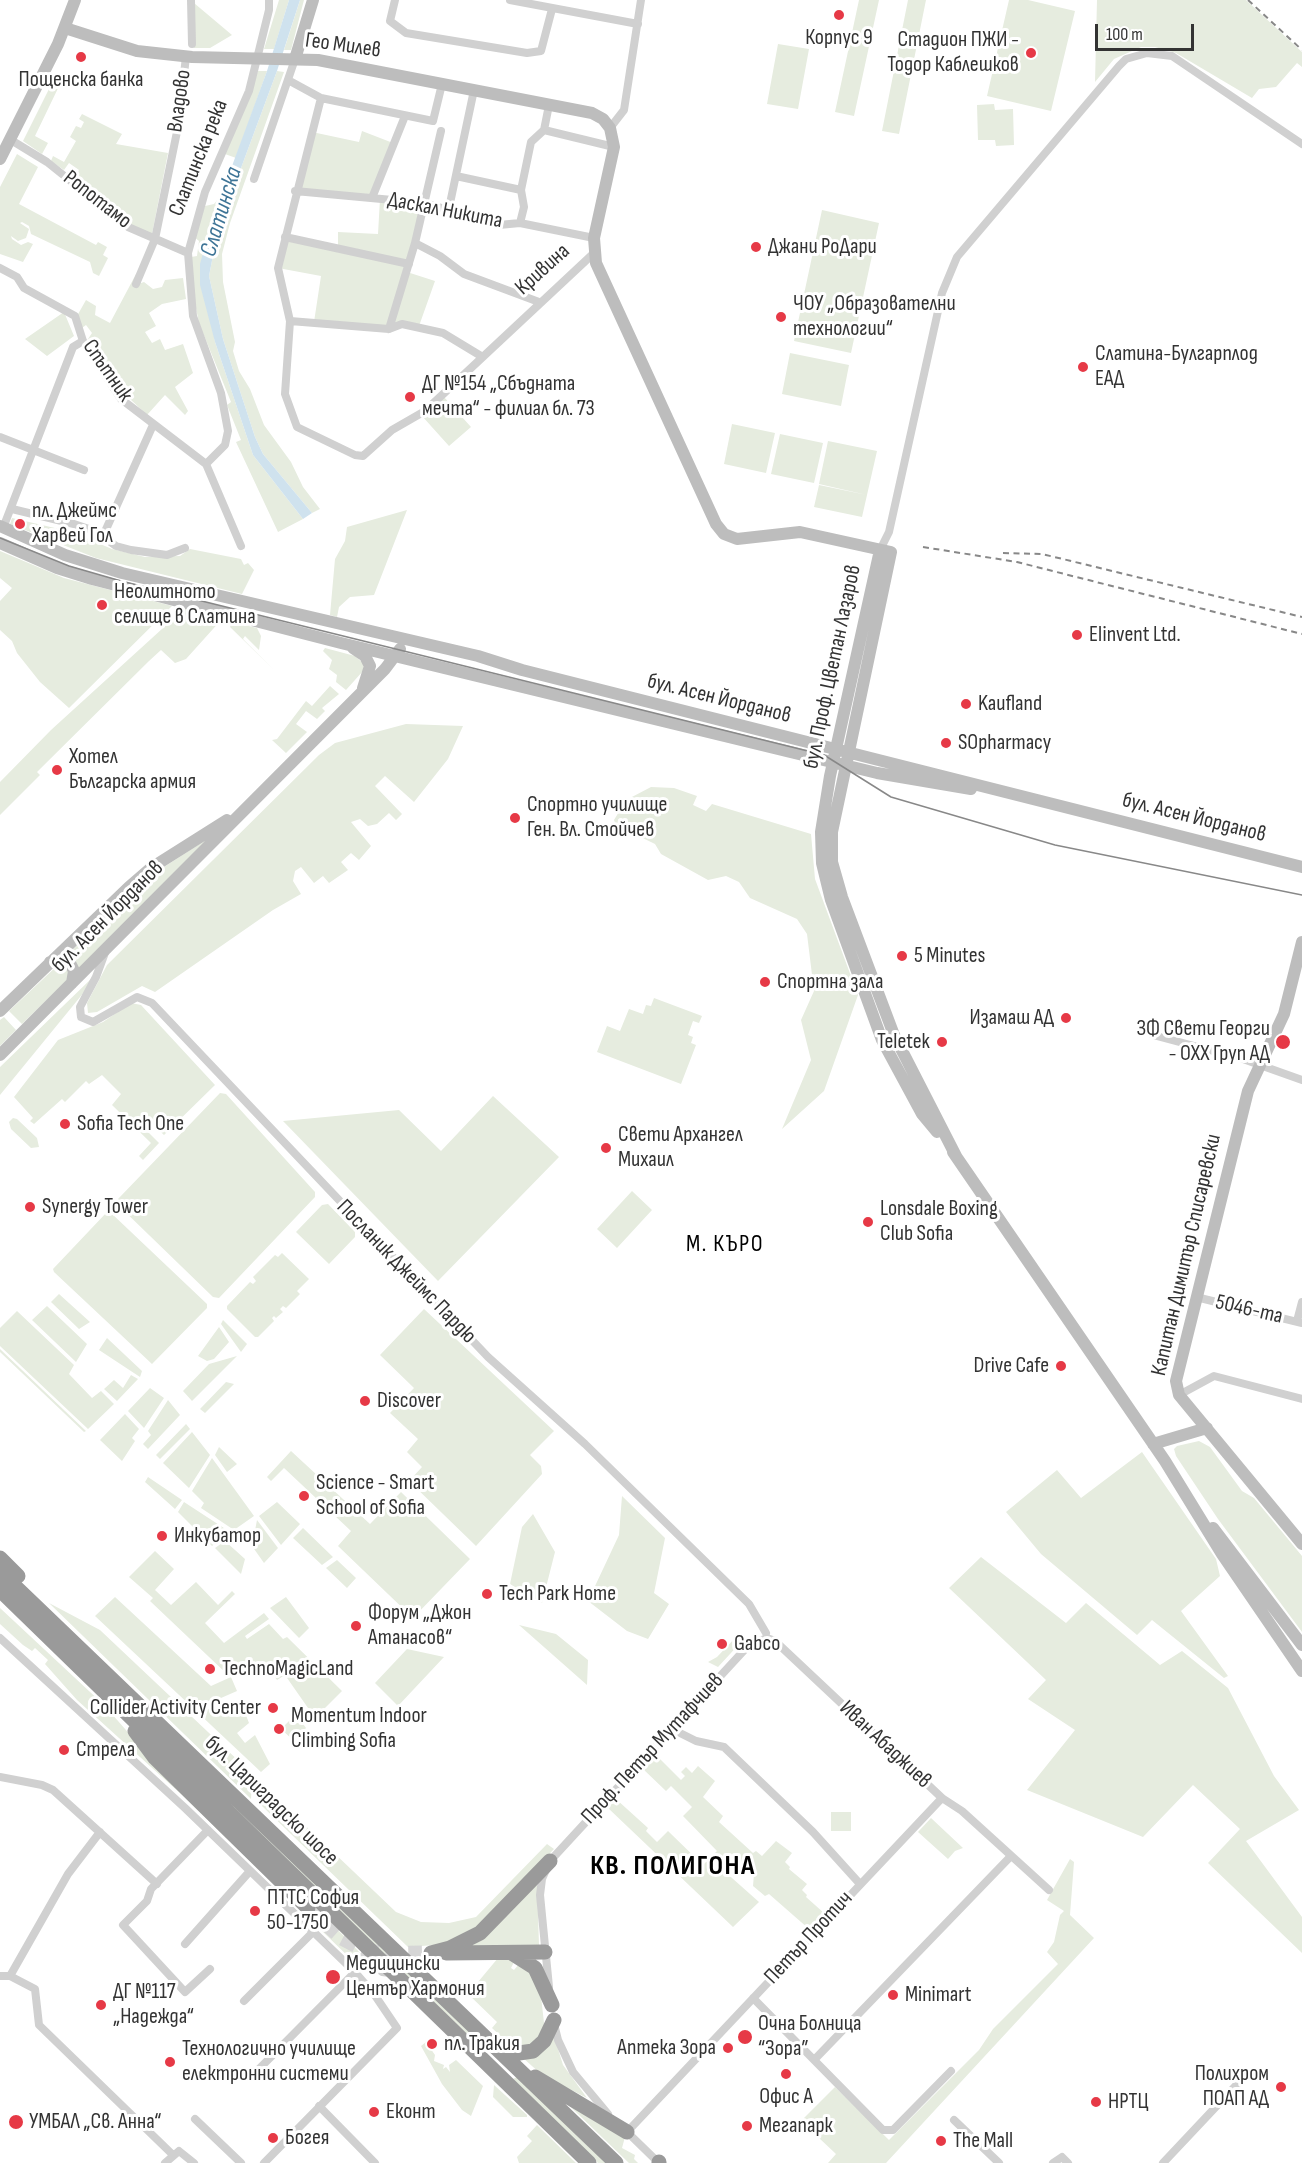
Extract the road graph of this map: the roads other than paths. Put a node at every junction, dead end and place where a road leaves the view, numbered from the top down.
1 (75, 0) edge
2 (191, 0) edge
3 (268, 0) edge
4 (314, 0) edge
5 (395, 0) edge
6 (514, 0) edge
7 (642, 0) edge
8 (552, 9) junction
9 (638, 24) junction
10 (65, 28) junction
11 (192, 44) dead end
12 (186, 56) junction
13 (259, 58) junction
14 (292, 59) junction
15 (288, 80) junction
16 (442, 84) junction
17 (474, 90) junction
18 (321, 98) junction
19 (549, 105) junction
20 (405, 116) junction
21 (610, 128) junction
22 (544, 130) junction
23 (441, 131) dead end
24 (11, 140) junction
25 (1302, 144) edge
26 (614, 147) junction
27 (0, 159) edge
28 (456, 176) junction
29 (254, 179) dead end
30 (521, 190) junction
31 (295, 191) junction
32 (372, 198) junction
33 (425, 203) junction
34 (449, 208) junction
35 (520, 223) junction
36 (285, 237) junction
37 (594, 238) junction
38 (154, 239) junction
39 (415, 243) junction
40 (188, 253) junction
41 (594, 253) junction
42 (409, 264) junction
43 (0, 268) edge
44 (136, 284) dead end
45 (538, 302) junction
46 (290, 321) junction
47 (389, 329) junction
48 (83, 341) junction
49 (481, 356) junction
50 (153, 425) junction
51 (0, 437) edge
52 (33, 451) junction
53 (206, 464) junction
54 (84, 470) dead end
55 (12, 509) junction
56 (1, 527) edge
57 (103, 536) junction
58 (0, 543) edge
59 (242, 546) dead end
60 (185, 548) dead end
61 (886, 551) junction
62 (404, 640) junction
63 (341, 643) junction
64 (397, 656) junction
65 (361, 694) junction
66 (841, 757) junction
67 (245, 808) junction
68 (1302, 867) edge
69 (1302, 942) edge
70 (99, 960) junction
71 (50, 962) junction
72 (72, 983) junction
73 (0, 1011) edge
74 (1154, 1035) dead end
75 (0, 1055) edge
76 (1258, 1066) junction
77 (1302, 1080) edge
78 (1196, 1297) junction
79 (1302, 1302) edge
80 (1300, 1322) edge
81 (1179, 1395) junction
82 (1302, 1399) edge
83 (1207, 1428) junction
84 (1153, 1444) junction
85 (1193, 1504) junction
86 (1302, 1544) edge
87 (0, 1558) edge
88 (0, 1572) edge
89 (0, 1590) edge
90 (0, 1603) edge
91 (766, 1633) dead end
92 (0, 1638) edge
93 (758, 1642) joint
94 (66, 1645) junction
95 (1302, 1645) edge
96 (1302, 1671) edge
97 (110, 1697) junction
98 (672, 1729) junction
99 (0, 1777) edge
100 (942, 1798) junction
101 (208, 1830) junction
102 (100, 1832) junction
103 (1011, 1856) junction
104 (550, 1861) junction
105 (250, 1871) junction
106 (157, 1884) junction
107 (860, 1884) junction
108 (1049, 1890) dead end
109 (308, 1908) tunnel mouth
110 (313, 1932) junction
111 (185, 1944) dead end
112 (545, 1952) junction
113 (507, 1953) junction
114 (210, 1969) dead end
115 (354, 1971) junction
116 (393, 1974) junction
117 (0, 1976) edge
118 (10, 1976) junction
119 (753, 1998) junction
120 (244, 2001) dead end
121 (553, 2013) junction
122 (482, 2036) junction
123 (814, 2059) junction
124 (512, 2064) junction
125 (951, 2071) dead end
126 (251, 2077) dead end
127 (1242, 2078) dead end
128 (319, 2106) junction
129 (195, 2119) dead end
130 (954, 2120) dead end
131 (627, 2132) junction
132 (175, 2153) junction
133 (165, 2163) edge
134 (194, 2163) edge
135 (241, 2163) edge
136 (264, 2163) edge
137 (374, 2163) edge
138 (590, 2163) edge
139 (616, 2163) edge
140 (659, 2163) edge
141 (999, 2163) edge
142 (1053, 2163) edge
143 (1068, 2163) edge
144 (1163, 2163) edge

1 - 10 main road
2 - 11 street
3 - 13 street, Слатинска река
4 - 14 main road
5 - 8 street
6 - 8 street
7 - 9 street
8 - 9 street
9 - 21 street
10 - 12 main road, Гео Милев
10 - 24 main road
12 - 13 main road, Гео Милев
12 - 38 street, Владово
13 - 14 main road, Гео Милев
13 - 40 street, Слатинска река
14 - 15 street
14 - 16 main road, Гео Милев
15 - 18 street
15 - 29 street
16 - 17 main road, Гео Милев
16 - 20 street
17 - 19 main road, Гео Милев
17 - 28 street
18 - 20 street
18 - 31 street
19 - 21 main road, Гео Милев
19 - 22 street
20 - 32 street
21 - 26 main road, Кривина
22 - 26 street
22 - 30 street
23 - 33 street
24 - 27 main road
24 - 38 street, Ропотамо
25 - 61 street
26 - 37 main road, Кривина
28 - 30 street
28 - 34 street
30 - 35 street
31 - 32 street, Даскал Никита
31 - 36 street
32 - 33 street, Даскал Никита
33 - 34 street, Даскал Никита
33 - 39 street
34 - 35 street, Даскал Никита
35 - 37 street, Даскал Никита
36 - 42 street
36 - 46 street
37 - 41 main road, Кривина
38 - 40 street, Ропотамо
38 - 44 street, Владово
39 - 42 street
39 - 45 street
40 - 53 street, Слатинска река
41 - 45 street, Кривина
41 - 61 main road, бул. Проф. Цветан Лазаров
42 - 47 street
43 - 48 street, Спътник
45 - 49 street, Кривина
46 - 47 street
46 - 49 street, Кривина
47 - 49 street
48 - 50 street, Спътник
48 - 52 street
50 - 53 street, Спътник
50 - 57 street
51 - 52 street
52 - 54 street
52 - 55 street
53 - 59 street, Спътник
55 - 56 street
55 - 57 street
56 - 62 main road
57 - 60 street
58 - 63 main road
61 - 66 main road, бул. Проф. Цветан Лазаров
62 - 64 main road, бул. Асен Йорданов
62 - 66 main road, бул. Асен Йорданов
63 - 64 main road
63 - 65 main road
64 - 65 main road, бул. Асен Йорданов
64 - 66 main road, бул. Асен Йорданов
65 - 67 main road, бул. Асен Йорданов
66 - 68 main road, бул. Асен Йорданов
66 - 84 main road, бул. Проф. Цветан Лазаров
67 - 70 main road, бул. Асен Йорданов
67 - 71 main road, бул. Асен Йорданов
69 - 76 main road, Капитан Димитър Списаревски
70 - 72 main road, бул. Асен Йорданов
70 - 91 street, Посланик Джеймс Пардю
71 - 72 main road
71 - 73 main road, бул. Асен Йорданов
72 - 75 main road, бул. Асен Йорданов
74 - 76 street
76 - 77 street
76 - 78 main road, Капитан Димитър Списаревски
78 - 80 street, 5046-та
78 - 81 main road, Капитан Димитър Списаревски
79 - 80 street
81 - 82 street
81 - 83 main road, Капитан Димитър Списаревски
83 - 84 main road
83 - 86 main road, Капитан Димитър Списаревски
84 - 85 main road, бул. Проф. Цветан Лазаров
85 - 95 main road, бул. Проф. Цветан Лазаров
85 - 96 main road, бул. Проф. Цветан Лазаров
87 - 94 highway
88 - 94 highway, бул. Цариградско шосе
89 - 94 highway, бул. Цариградско шосе
90 - 94 highway
92 - 101 street
93 - 98 street, Проф. Петър Мутафчиев
93 - 100 street, Иван Абаджиев
94 - 97 highway, бул. Цариградско шосе
94 - 122 highway, бул. Цариградско шосе
97 - 109 highway
97 - 116 highway, бул. Цариградско шосе
98 - 104 street, Проф. Петър Мутафчиев
98 - 107 street
99 - 102 street
100 - 103 street, Иван Абаджиев
100 - 107 street, Петър Протич
101 - 105 street
101 - 106 street
102 - 106 street
102 - 118 street
103 - 108 street, Иван Абаджиев
103 - 123 street
104 - 112 street
104 - 113 highway
105 - 110 street
105 - 111 street
106 - 114 street
107 - 119 street, Петър Протич
110 - 115 street
110 - 120 street
112 - 113 highway
112 - 121 street
113 - 121 highway
115 - 116 street
115 - 126 street
115 - 128 street
116 - 138 highway, бул. Цариградско шосе
117 - 118 street
118 - 132 street
119 - 123 street
119 - 131 street, Петър Протич
121 - 122 highway
121 - 131 street
122 - 124 highway, бул. Цариградско шосе
123 - 125 street
124 - 131 highway
124 - 139 highway, бул. Цариградско шосе
127 - 144 street
128 - 136 street
128 - 137 street
129 - 135 street
130 - 141 street
131 - 140 street
132 - 133 street
132 - 134 street
142 - 143 street

